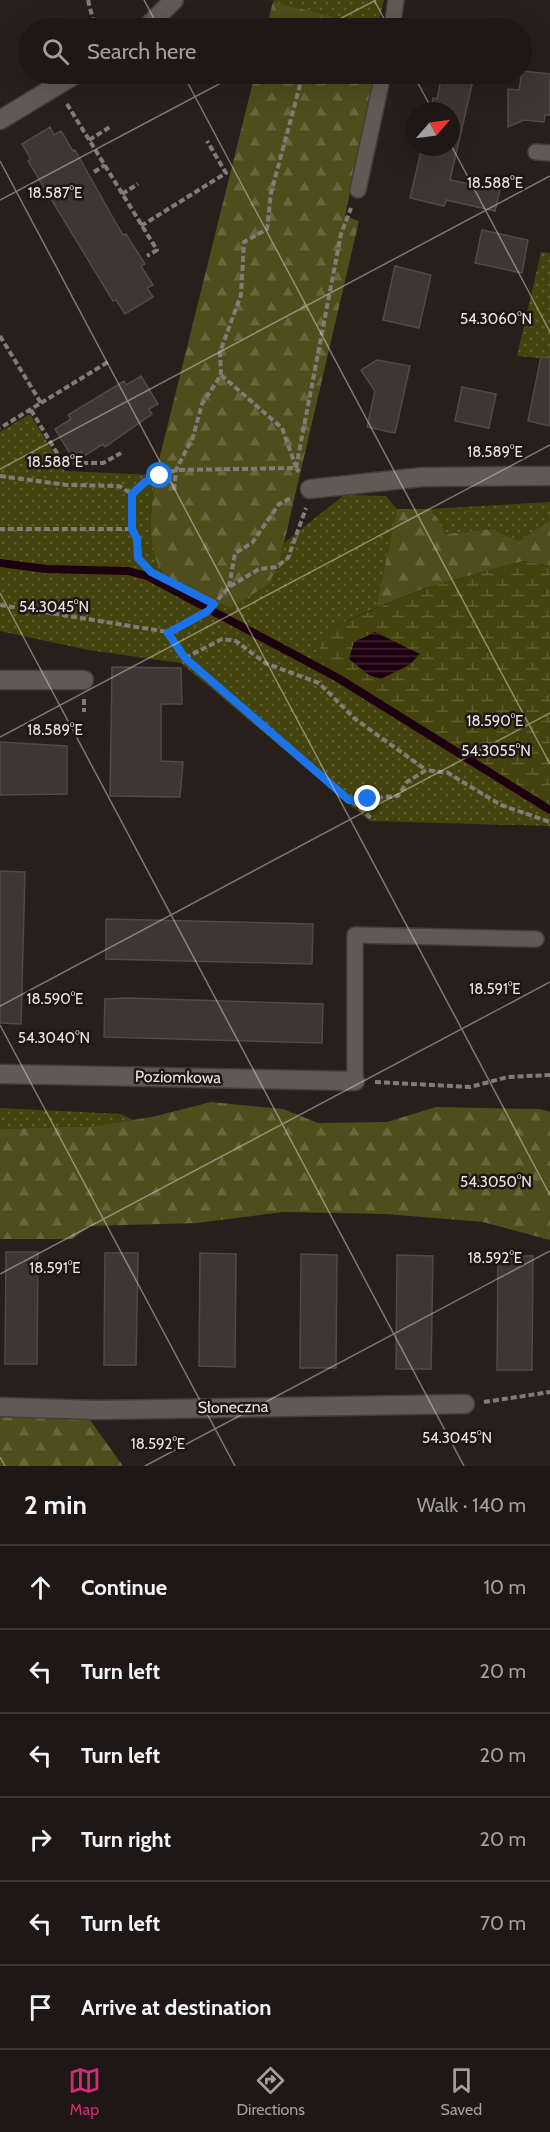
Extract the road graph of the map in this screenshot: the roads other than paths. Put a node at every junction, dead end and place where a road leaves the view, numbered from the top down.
1 (174, 0) edge
2 (396, 0) edge
3 (156, 18) edge
4 (393, 18) edge
5 (59, 84) edge
6 (381, 84) edge
7 (0, 120) edge
8 (358, 190) road end
9 (550, 476) edge
10 (310, 489) road end
11 (0, 680) edge
12 (84, 680) dead end
13 (536, 939) dead end
14 (0, 1074) edge
15 (355, 1082) joint
16 (465, 1404) road end
17 (0, 1407) edge

1 - 3 street
2 - 4 lane
5 - 7 street
6 - 8 lane
9 - 10 street
11 - 12 street
13 - 15 lane
14 - 15 street, Poziomkowa
16 - 17 street, Słoneczna

